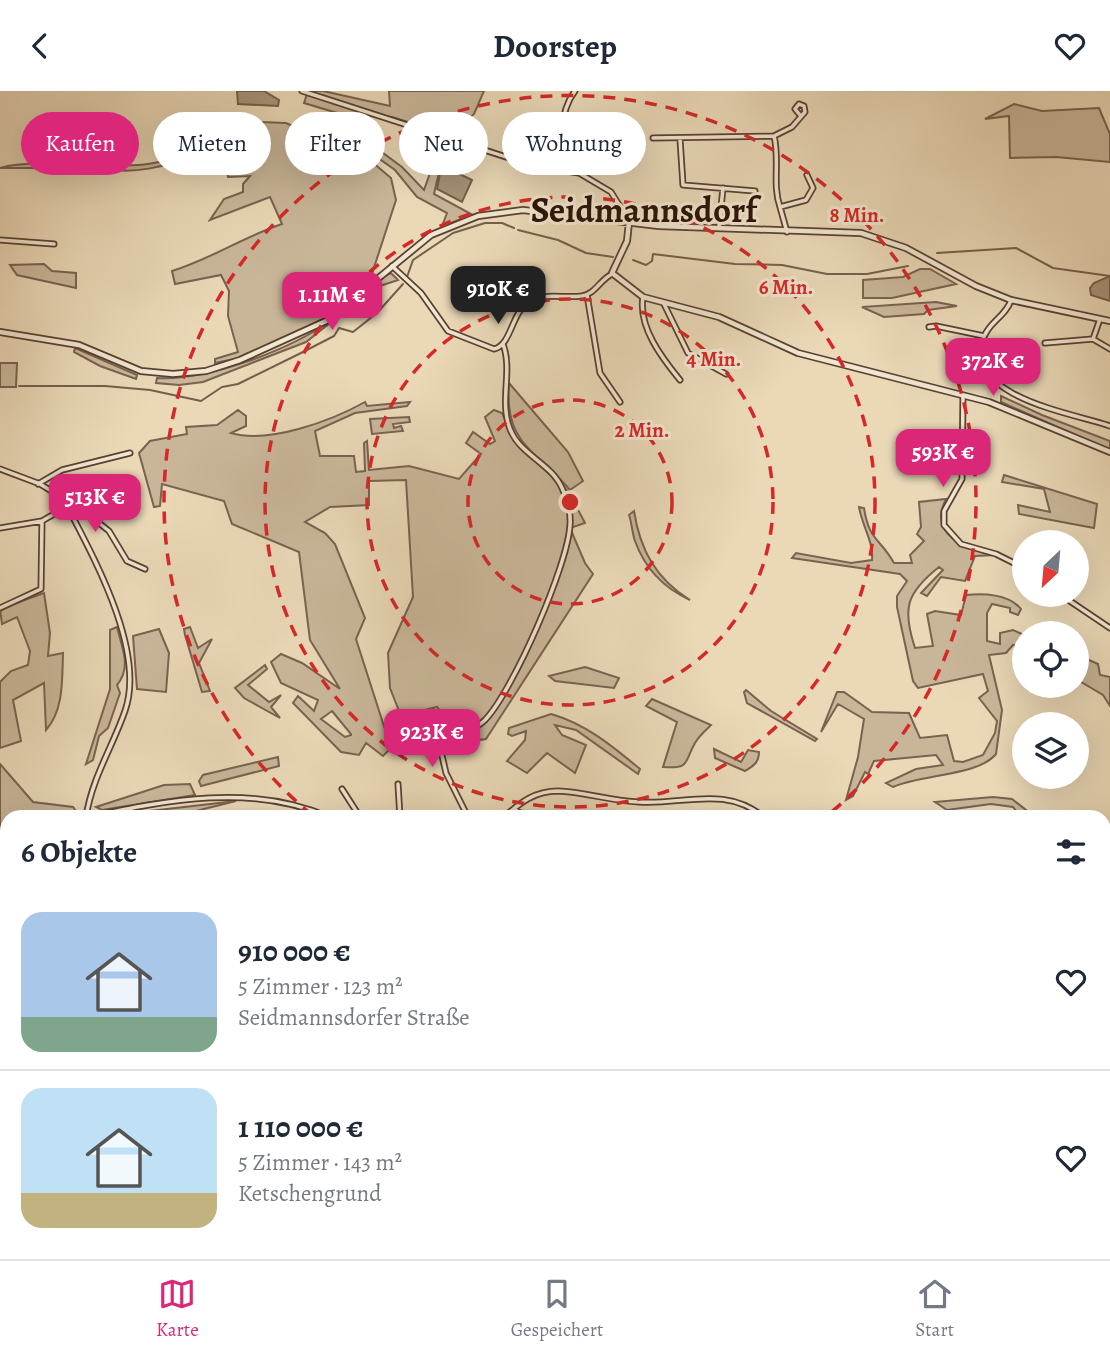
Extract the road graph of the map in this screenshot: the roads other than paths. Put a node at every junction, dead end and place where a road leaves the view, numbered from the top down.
1 (302, 91) edge
2 (575, 91) edge
3 (565, 112) edge
4 (800, 115) dead end
5 (774, 136) junction
6 (653, 138) dead end
7 (680, 139) junction
8 (502, 155) edge
9 (583, 175) edge
10 (807, 175) dead end
11 (723, 188) junction
12 (755, 191) dead end
13 (780, 207) junction
14 (629, 222) junction
15 (719, 227) junction
16 (787, 232) junction
17 (0, 240) edge
18 (54, 244) dead end
19 (392, 266) junction
20 (612, 274) junction
21 (587, 295) junction
22 (643, 297) junction
23 (1011, 300) junction
24 (664, 304) junction
25 (1100, 319) junction
26 (1110, 321) edge
27 (929, 327) dead end
28 (0, 332) edge
29 (984, 336) junction
30 (1093, 339) junction
31 (1045, 343) dead end
32 (503, 344) junction
33 (1110, 349) edge
34 (726, 374) dead end
35 (680, 380) dead end
36 (963, 395) junction
37 (620, 402) dead end
38 (1110, 426) edge
39 (130, 453) dead end
40 (1110, 453) edge
41 (0, 469) edge
42 (9, 475) junction
43 (0, 476) edge
44 (38, 484) junction
45 (68, 502) junction
46 (42, 521) junction
47 (0, 528) edge
48 (1012, 562) edge
49 (145, 569) dead end
50 (1079, 607) edge
51 (0, 608) edge
52 (1110, 628) edge
53 (398, 784) dead end
54 (342, 789) dead end
55 (514, 809) edge
56 (88, 810) edge
57 (131, 810) edge
58 (307, 810) edge
59 (356, 810) edge
60 (400, 810) edge
61 (464, 810) edge
62 (753, 810) edge

1 - 8 street
2 - 3 street
4 - 5 street
5 - 7 street
5 - 13 street
6 - 7 street
7 - 11 street
9 - 14 street
10 - 13 street
11 - 12 street
11 - 15 street
13 - 16 street
14 - 15 street
14 - 19 street
14 - 20 street
15 - 16 street
16 - 23 street
17 - 18 street
19 - 28 street
19 - 32 street
20 - 21 street
20 - 22 street
21 - 32 street
21 - 37 street
22 - 24 street
22 - 35 street
23 - 25 street
23 - 29 street
24 - 34 street
24 - 36 street
25 - 26 street
25 - 30 street
27 - 29 street
29 - 38 street
30 - 31 street
30 - 33 street
32 - 61 street
36 - 40 street
36 - 48 street
39 - 44 street
41 - 42 street
42 - 43 street
42 - 44 street
44 - 45 street
45 - 46 street
45 - 49 street
45 - 56 street
46 - 47 street
46 - 51 street
50 - 52 street
53 - 60 street
54 - 59 street
55 - 62 street
57 - 58 street

